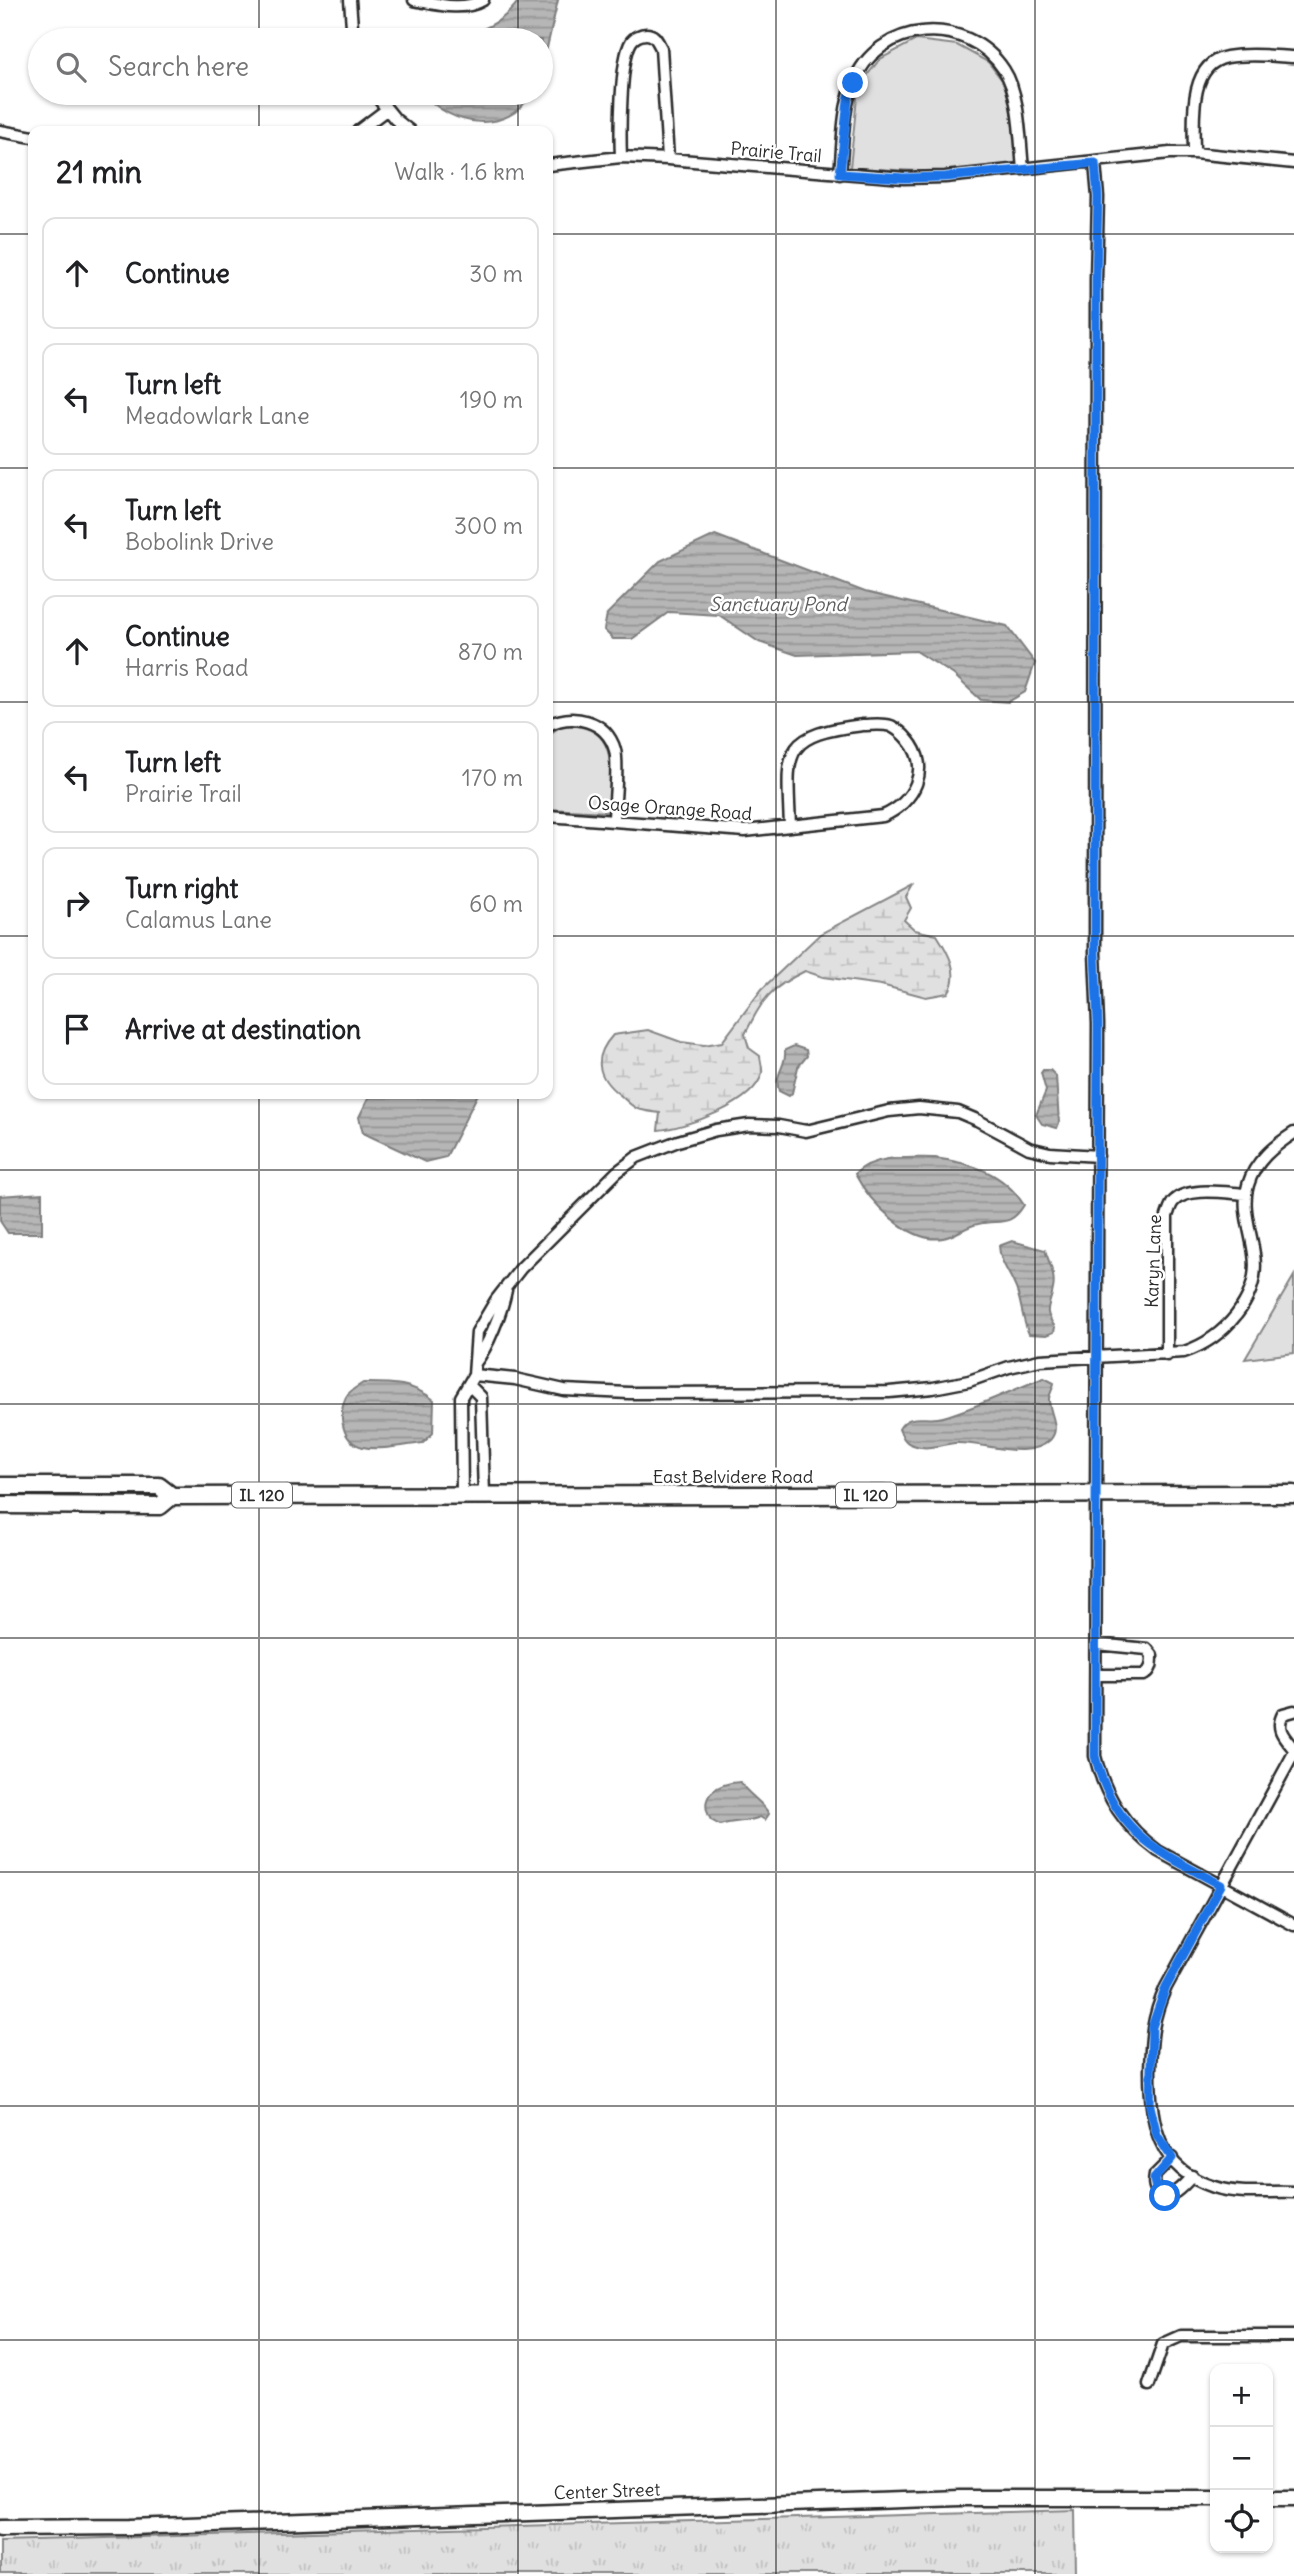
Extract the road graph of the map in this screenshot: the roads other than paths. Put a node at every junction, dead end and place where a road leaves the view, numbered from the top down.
1 (350, 0) edge
2 (414, 0) edge
3 (483, 0) edge
4 (352, 28) edge
5 (1294, 57) edge
6 (382, 105) edge
7 (386, 110) junction
8 (365, 126) edge
9 (404, 126) edge
10 (0, 131) edge
11 (28, 136) edge
12 (1194, 153) junction
13 (621, 157) junction
14 (668, 159) junction
15 (1095, 163) junction
16 (1294, 163) edge
17 (553, 164) edge
18 (1023, 169) junction
19 (840, 174) junction
20 (553, 723) edge
21 (553, 816) edge
22 (614, 821) junction
23 (790, 826) junction
24 (1294, 1133) edge
25 (1098, 1156) junction
26 (1246, 1194) junction
27 (1167, 1355) junction
28 (1098, 1356) junction
29 (472, 1380) junction
30 (0, 1486) edge
31 (1294, 1494) edge
32 (462, 1495) junction
33 (484, 1495) junction
34 (1097, 1495) junction
35 (172, 1496) junction
36 (0, 1505) edge
37 (1097, 1644) junction
38 (1096, 1675) junction
39 (1294, 1711) edge
40 (1294, 1751) edge
41 (1221, 1885) junction
42 (1294, 1925) edge
43 (1172, 2158) junction
44 (1192, 2176) junction
45 (1294, 2192) edge
46 (1294, 2336) edge
47 (1149, 2385) dead end
48 (1210, 2498) edge
49 (1273, 2498) edge
50 (1294, 2498) edge
51 (0, 2528) edge

1 - 4 street
2 - 3 street
5 - 12 street
6 - 7 street
7 - 8 street
7 - 9 street
10 - 11 street
12 - 15 street, Prairie Trail
12 - 16 street, Prairie Trail
13 - 14 street, Prairie Trail
13 - 14 street
13 - 17 street, Prairie Trail
14 - 19 street, Prairie Trail
15 - 18 street, Prairie Trail
15 - 25 street
18 - 19 street, Prairie Trail
18 - 19 street
20 - 22 street
21 - 22 street, Osage Orange Road
22 - 23 street, Osage Orange Road
23 - 23 street, Osage Orange Road
24 - 26 street
25 - 28 street
25 - 29 street
26 - 27 street
26 - 27 street, Karyn Lane
27 - 28 street
28 - 29 street
28 - 34 street
29 - 32 street
29 - 33 street
30 - 35 main road, East Belvidere Road
31 - 34 main road, East Belvidere Road / IL 120
32 - 33 main road, East Belvidere Road / IL 120
32 - 35 main road, East Belvidere Road / IL 120
33 - 34 main road, East Belvidere Road / IL 120
34 - 37 street
35 - 36 main road, East Belvidere Road / IL 120
37 - 38 street
37 - 38 street
38 - 41 street
39 - 40 street
40 - 41 street
41 - 42 street
41 - 43 street
43 - 44 street
43 - 44 street
44 - 45 street
46 - 47 street
48 - 51 street, Center Street
49 - 50 street

